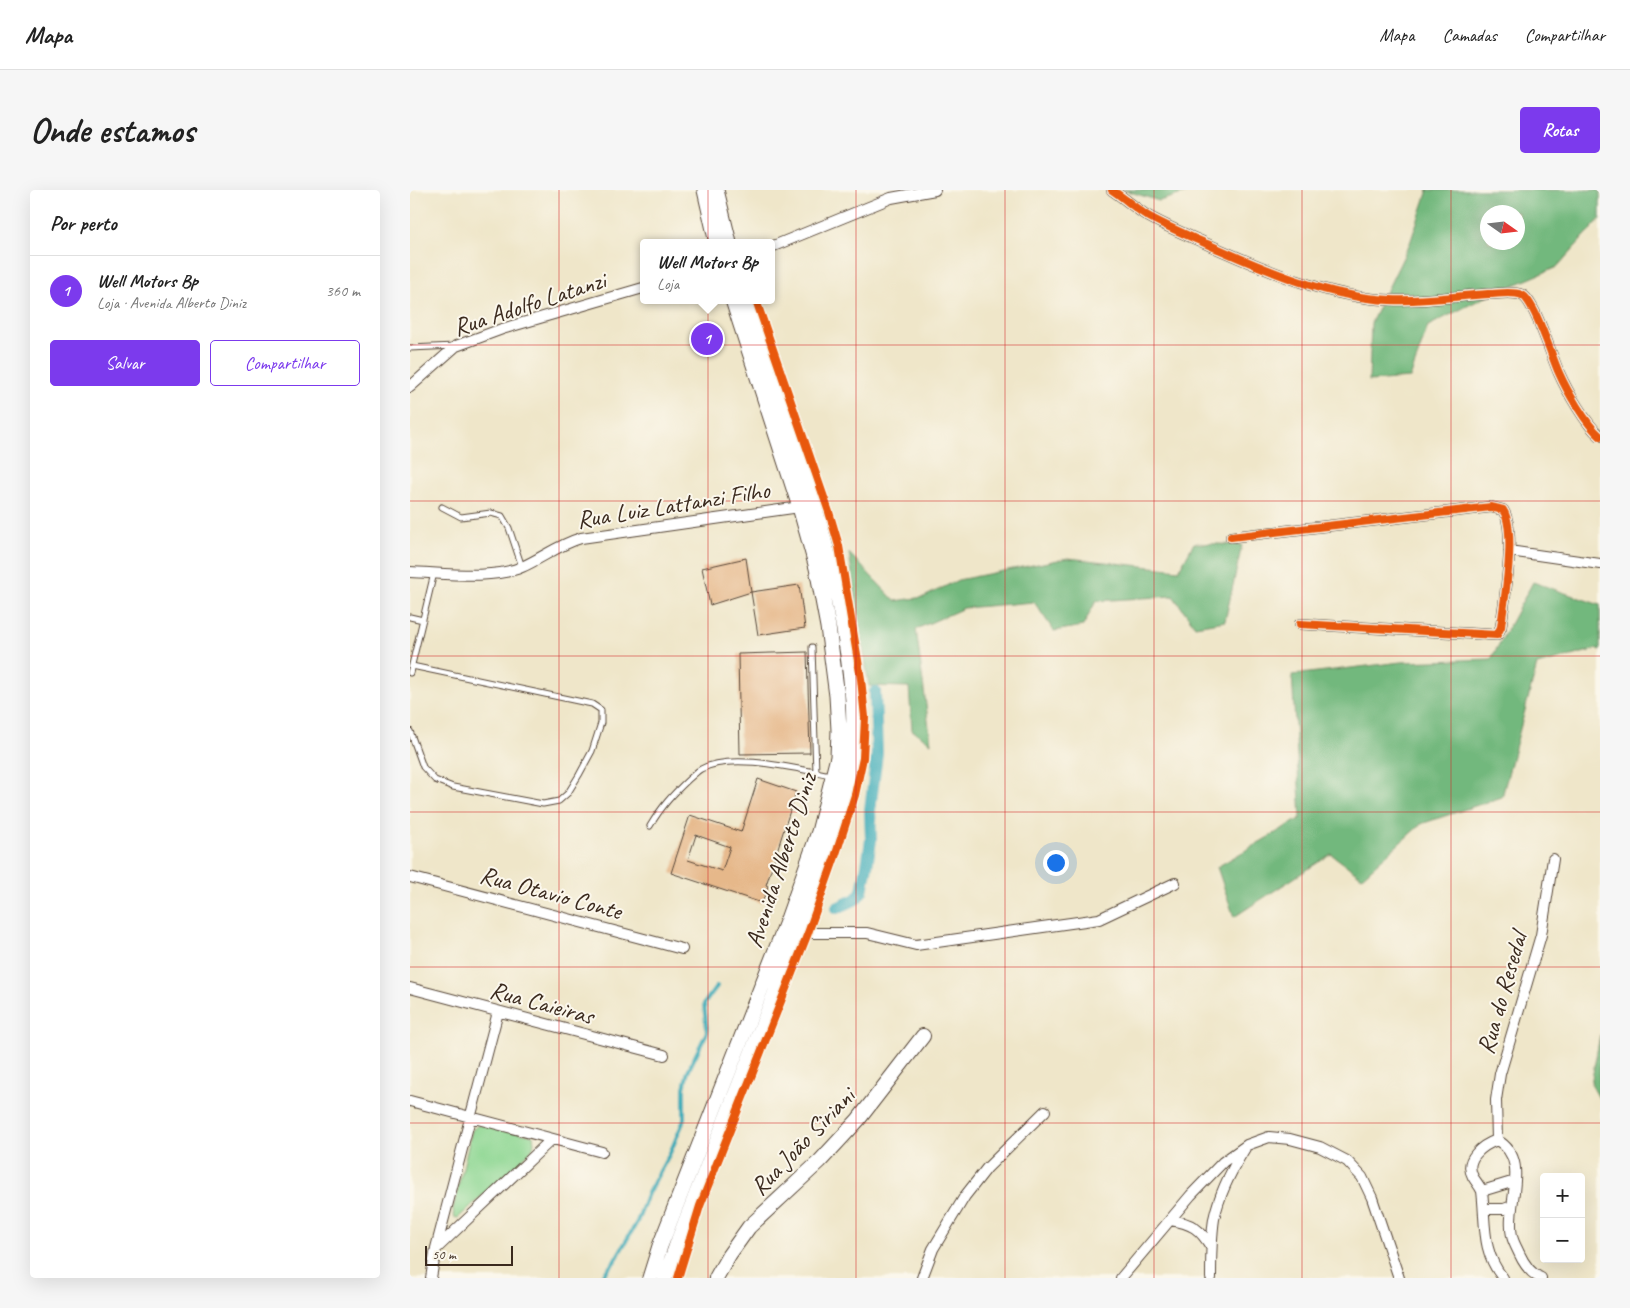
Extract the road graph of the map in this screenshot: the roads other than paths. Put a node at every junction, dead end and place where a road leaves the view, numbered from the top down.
1 (705, 190) edge
2 (716, 190) edge
3 (935, 190) edge
4 (1112, 190) edge
5 (716, 239) edge
6 (728, 239) edge
7 (775, 244) edge
8 (640, 289) edge
9 (734, 304) edge
10 (746, 304) edge
11 (456, 346) junction
12 (410, 348) edge
13 (410, 387) edge
14 (1600, 436) edge
15 (442, 507) dead end
16 (800, 507) junction
17 (1231, 537) dead end
18 (1509, 551) junction
19 (1600, 564) edge
20 (522, 567) junction
21 (410, 572) edge
22 (434, 572) junction
23 (410, 617) edge
24 (422, 620) junction
25 (1300, 624) dead end
26 (812, 647) dead end
27 (413, 649) edge
28 (412, 666) junction
29 (410, 673) edge
30 (410, 731) edge
31 (816, 773) junction
32 (834, 776) junction
33 (650, 826) dead end
34 (1553, 859) dead end
35 (410, 876) edge
36 (1175, 883) dead end
37 (799, 933) junction
38 (682, 949) dead end
39 (410, 988) edge
40 (498, 1012) junction
41 (923, 1036) dead end
42 (664, 1055) dead end
43 (410, 1100) edge
44 (1044, 1111) dead end
45 (470, 1117) junction
46 (552, 1139) junction
47 (1497, 1140) junction
48 (1246, 1145) junction
49 (602, 1152) dead end
50 (1515, 1177) junction
51 (1480, 1187) junction
52 (1512, 1206) junction
53 (1484, 1209) junction
54 (1170, 1220) junction
55 (1211, 1247) junction
56 (436, 1248) junction
57 (431, 1278) edge
58 (650, 1278) edge
59 (666, 1278) edge
60 (716, 1278) edge
61 (922, 1278) edge
62 (1121, 1278) edge
63 (1211, 1278) edge
64 (1399, 1278) edge
65 (1503, 1278) edge
66 (1542, 1278) edge

1 - 5 main road
2 - 6 main road
3 - 7 street
4 - 14 street
8 - 11 street, Rua Adolfo Latanzi
9 - 16 main road, Avenida Alberto Diniz
10 - 37 main road, Avenida Alberto Diniz
11 - 12 lane
11 - 13 street, Rua Adolfo Latanzi
15 - 20 lane
16 - 20 street, Rua Luiz Lattanzi Filho
16 - 32 main road, Avenida Alberto Diniz
17 - 18 street
18 - 19 street
18 - 25 street
20 - 22 street, Rua Luiz Lattanzi Filho
21 - 22 street, Rua Luiz Lattanzi Filho
22 - 24 lane
23 - 24 lane
24 - 27 lane
26 - 31 lane
27 - 28 lane
28 - 29 lane
28 - 30 lane
31 - 32 lane
31 - 33 lane
32 - 58 main road, Avenida Alberto Diniz
34 - 47 street, Rua do Resedal
35 - 38 street, Rua Otavio Conte
36 - 37 street, Avenida Alberto Diniz
37 - 59 main road, Avenida Alberto Diniz
39 - 40 street, Rua Caieiras
40 - 42 street, Rua Caieiras
40 - 45 street
41 - 60 street, Rua João Siriani
43 - 45 street
44 - 61 street
45 - 46 street
45 - 56 street
46 - 49 street
46 - 56 street
47 - 50 street
47 - 51 street
48 - 54 street
48 - 55 street
48 - 64 street
50 - 51 street
50 - 52 street
51 - 53 street
52 - 53 street
52 - 66 street
53 - 65 street
54 - 55 street
54 - 62 street
55 - 63 street
56 - 57 street

